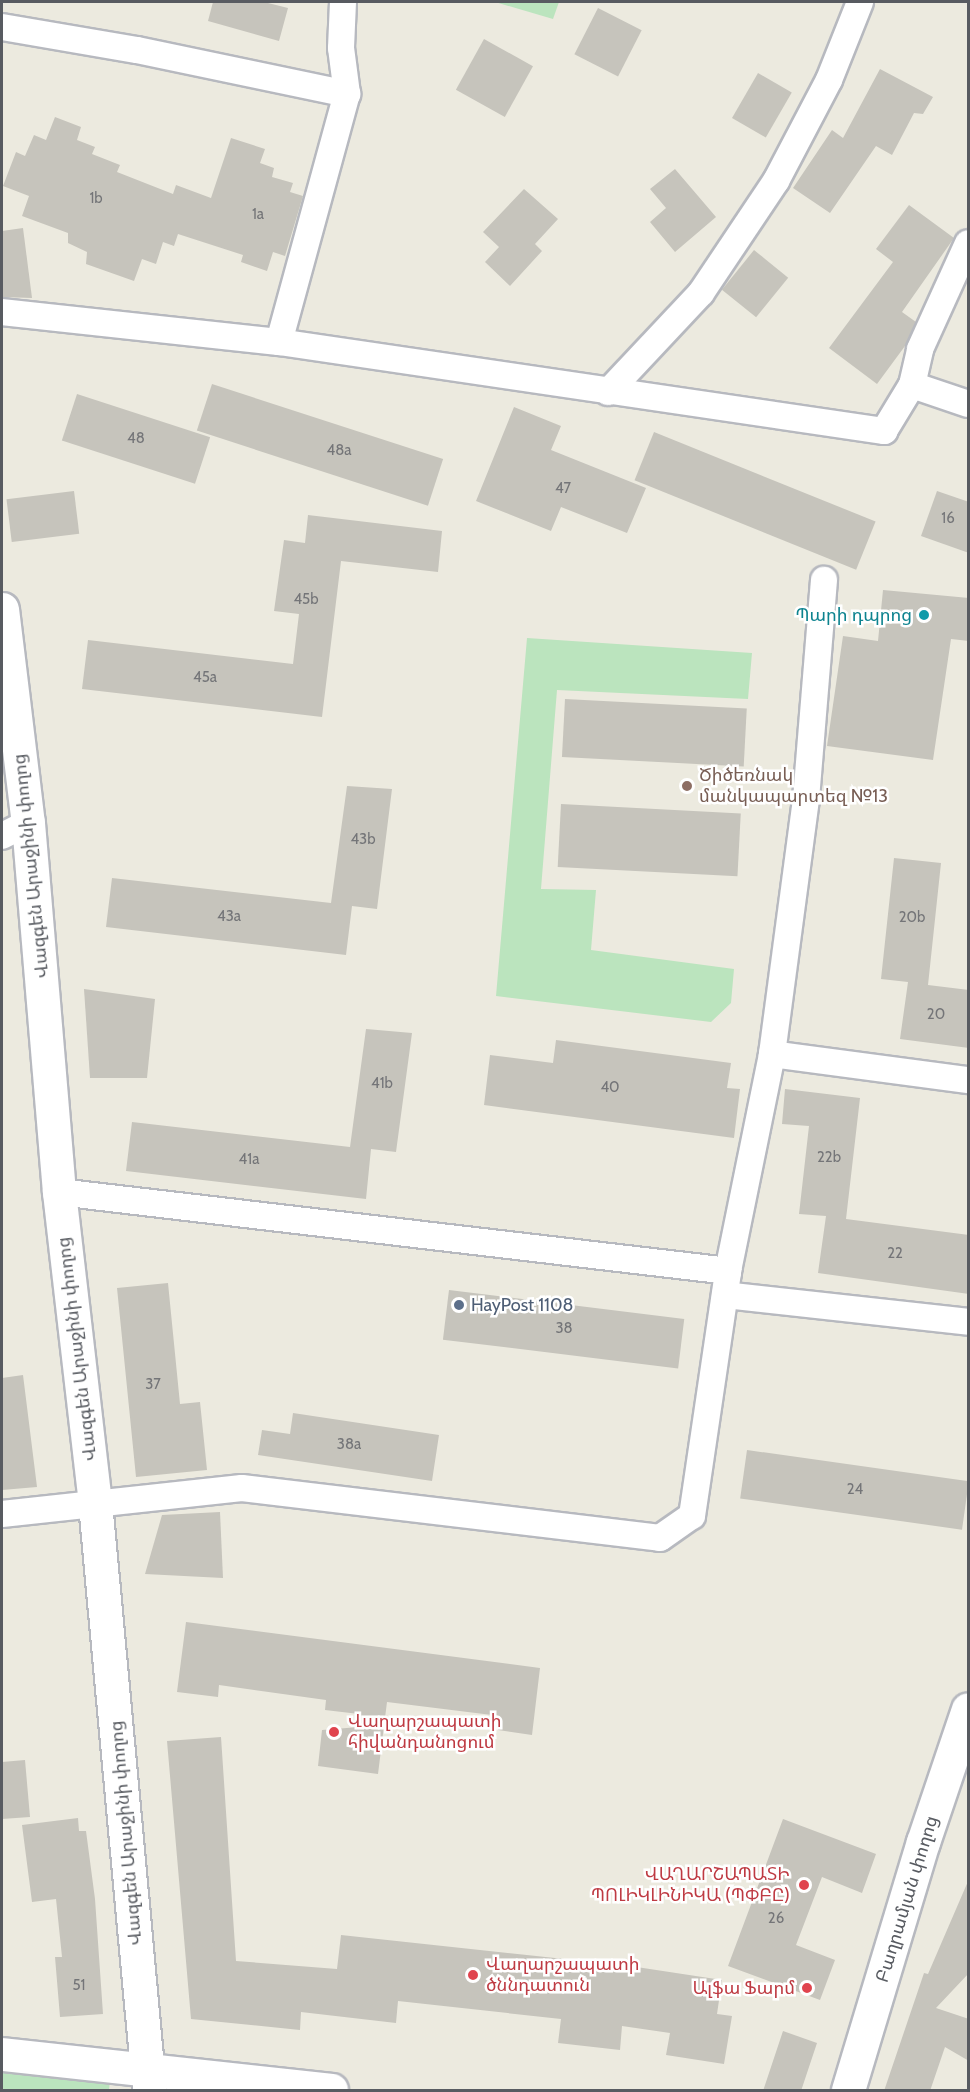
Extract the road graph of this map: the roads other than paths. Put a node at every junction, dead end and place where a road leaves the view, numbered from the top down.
1 (343, 2) edge
2 (860, 2) edge
3 (2, 27) edge
4 (347, 94) junction
5 (969, 243) edge
6 (2, 312) edge
7 (279, 342) junction
8 (912, 385) junction
9 (608, 392) junction
10 (969, 404) edge
11 (824, 580) dead end
12 (2, 609) edge
13 (15, 830) edge
14 (772, 1054) junction
15 (969, 1080) edge
16 (59, 1192) junction
17 (727, 1283) junction
18 (969, 1322) edge
19 (96, 1503) junction
20 (2, 1514) edge
21 (969, 1709) edge
22 (2, 2054) edge
23 (149, 2080) edge
24 (331, 2091) edge
25 (848, 2091) edge

1 - 4 street
2 - 9 street
3 - 4 street
4 - 7 street
5 - 8 street
6 - 7 street
7 - 9 street
8 - 9 street
8 - 10 street
11 - 14 street
12 - 13 street, Վազգեն Արաջինի փողոց
13 - 16 street, Վազգեն Արաջինի փողոց
14 - 15 street
14 - 17 street
16 - 17 street
16 - 19 street, Վազգեն Արաջինի փողոց
17 - 18 street
17 - 19 street
19 - 20 street
19 - 23 street, Վազգեն Արաջինի փողոց
21 - 25 street, Բաղրամյան փողոց
22 - 23 street
23 - 24 street

